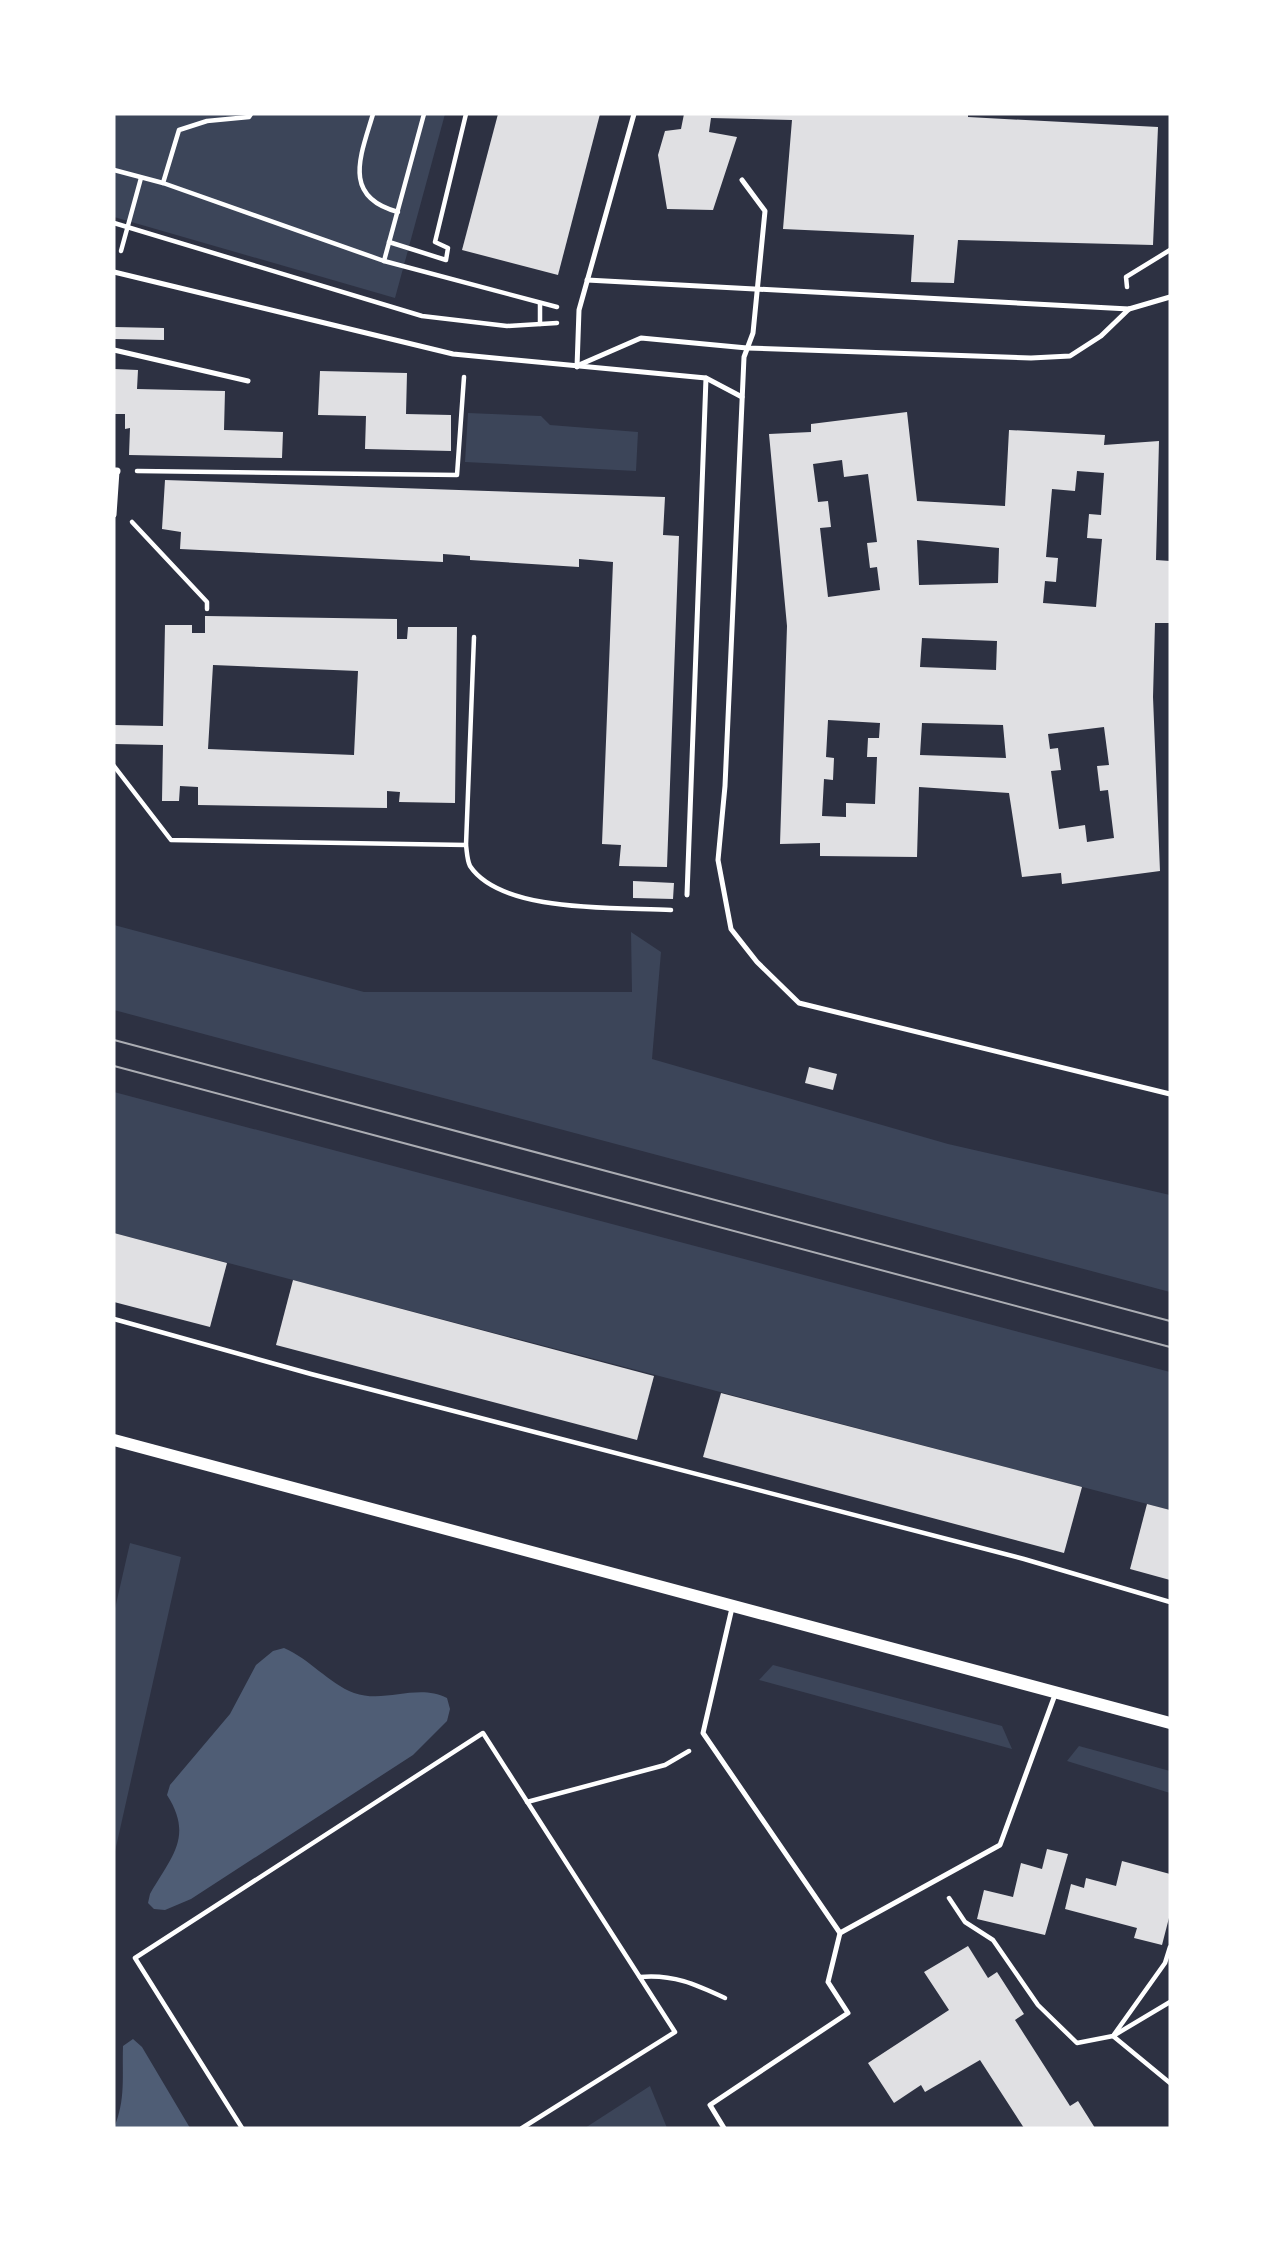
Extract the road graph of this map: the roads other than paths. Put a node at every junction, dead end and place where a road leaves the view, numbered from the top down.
1 (634, 114) edge
2 (742, 180) dead end
3 (115, 272) edge
4 (587, 280) junction
5 (756, 290) junction
6 (1170, 297) edge
7 (1129, 309) junction
8 (747, 348) junction
9 (114, 350) edge
10 (577, 366) junction
11 (706, 378) junction
12 (248, 381) dead end
13 (742, 397) junction
14 (115, 471) edge
15 (114, 504) edge
16 (114, 515) edge
17 (687, 895) road end
18 (1170, 1094) edge
19 (114, 1440) edge
20 (733, 1605) junction
21 (1056, 1692) junction
22 (1170, 1723) edge
23 (840, 1933) junction
24 (724, 2128) edge

1 - 4 lane
2 - 5 lane
3 - 10 lane
4 - 5 lane
4 - 10 lane
5 - 7 lane
5 - 8 lane
6 - 7 lane
7 - 8 lane
8 - 10 lane
8 - 13 lane
9 - 12 lane
10 - 11 lane
11 - 13 lane
11 - 17 lane
13 - 18 lane
14 - 15 lane
15 - 16 lane
19 - 20 street
20 - 21 street
20 - 23 lane
21 - 22 street
21 - 23 lane
23 - 24 lane

